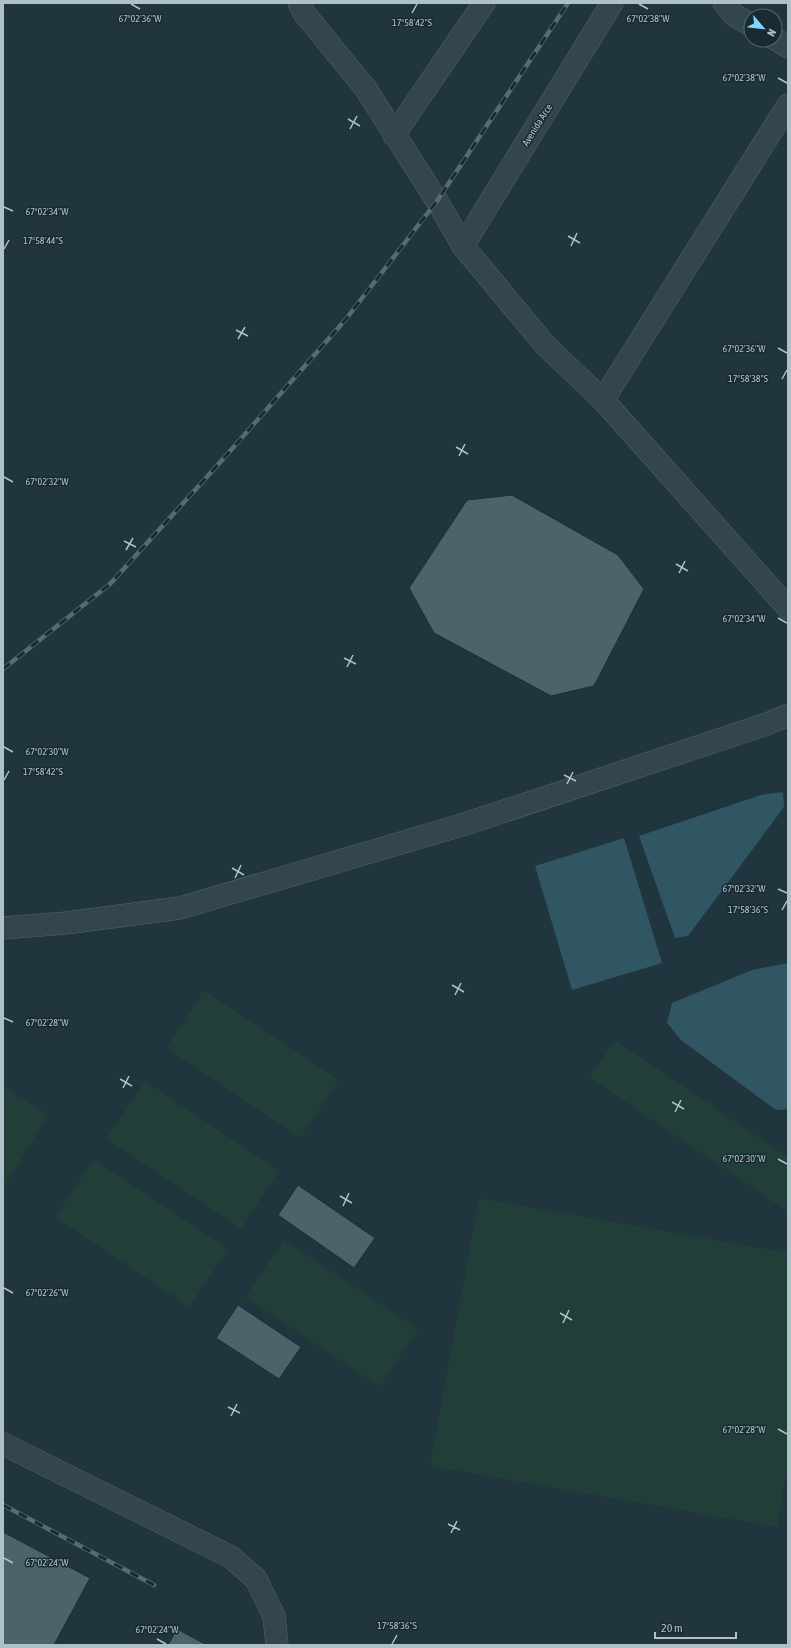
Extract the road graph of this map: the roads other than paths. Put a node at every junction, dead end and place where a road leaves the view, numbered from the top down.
1 (299, 3) edge
2 (484, 3) edge
3 (612, 3) edge
4 (724, 3) edge
5 (743, 20) edge
6 (788, 105) edge
7 (394, 135) junction
8 (462, 246) junction
9 (603, 400) junction
10 (788, 608) edge
11 (788, 715) edge
12 (3, 928) edge
13 (3, 1444) edge
14 (277, 1645) edge

1 - 7 street
2 - 7 street
3 - 8 street, Avenida Arce
4 - 5 street
6 - 9 street
7 - 8 street
8 - 9 street
9 - 10 street
11 - 12 street
13 - 14 street

